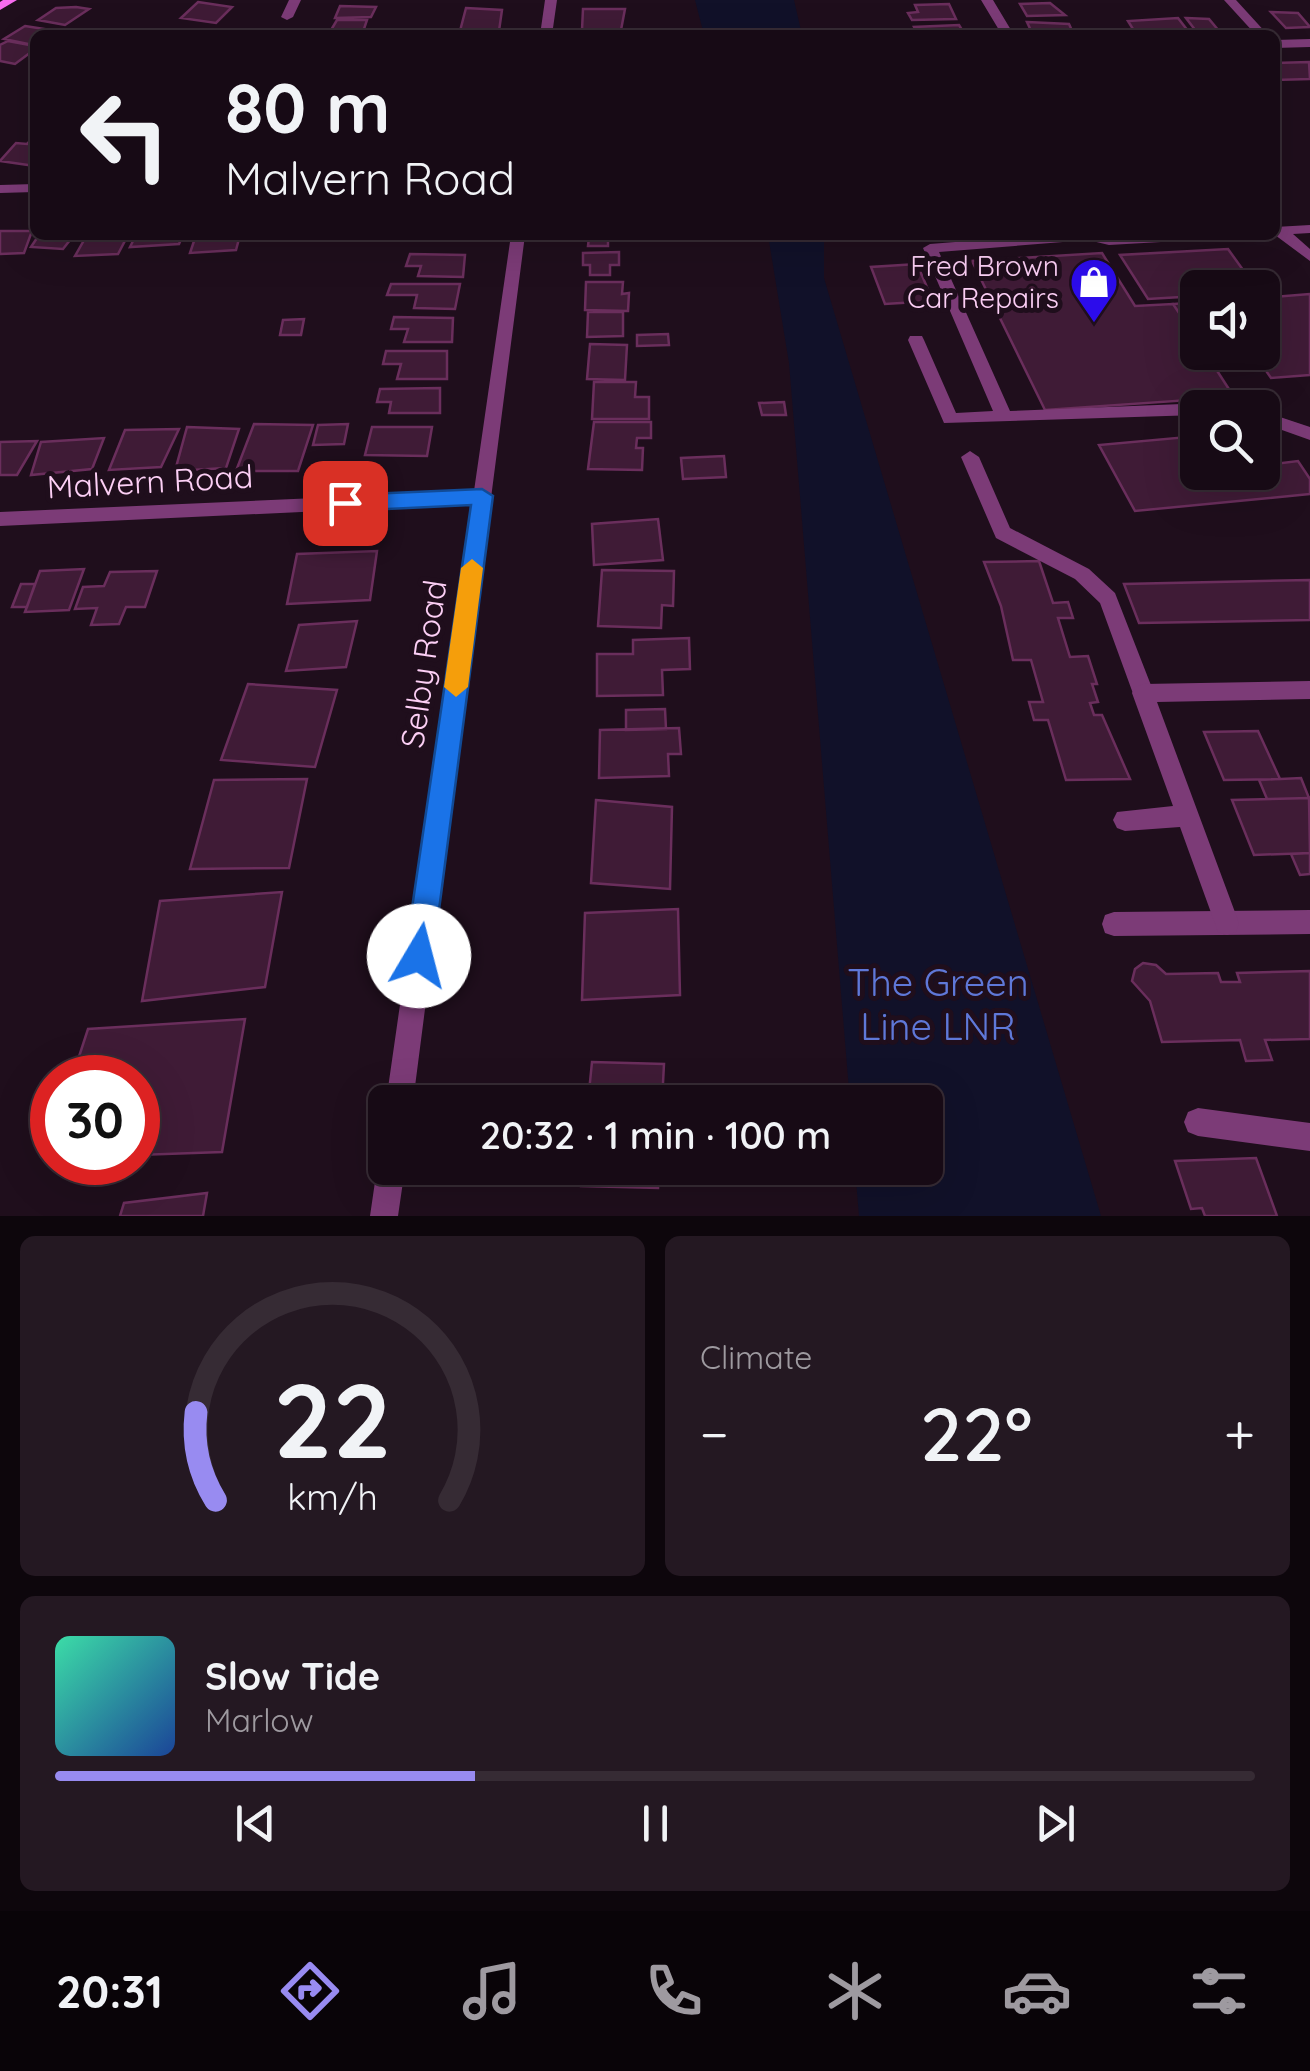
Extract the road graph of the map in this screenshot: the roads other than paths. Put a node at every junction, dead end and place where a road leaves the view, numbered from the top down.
1 (11, 0) edge
2 (295, 0) edge
3 (551, 0) edge
4 (987, 0) edge
5 (1230, 0) edge
6 (0, 7) edge
7 (287, 17) dead end
8 (547, 30) edge
9 (1005, 30) edge
10 (1257, 30) edge
11 (1310, 43) edge
12 (1280, 44) edge
13 (30, 188) edge
14 (0, 189) edge
15 (1310, 229) edge
16 (1280, 231) edge
17 (1280, 233) edge
18 (517, 240) edge
19 (1035, 240) edge
20 (1102, 240) edge
21 (1139, 240) edge
22 (1310, 257) edge
23 (916, 340) dead end
24 (1180, 410) edge
25 (1004, 416) junction
26 (1280, 424) edge
27 (1310, 434) edge
28 (970, 458) dead end
29 (482, 496) junction
30 (0, 518) edge
31 (1310, 690) edge
32 (1143, 693) junction
33 (1187, 816) junction
34 (1124, 820) dead end
35 (1310, 922) edge
36 (1227, 923) junction
37 (1114, 924) dead end
38 (402, 1085) edge
39 (1198, 1122) dead end
40 (1310, 1137) edge
41 (389, 1185) edge
42 (384, 1216) edge

1 - 6 street
2 - 7 street
3 - 8 street
4 - 9 street
5 - 10 street
11 - 12 street
13 - 14 street
15 - 16 street
17 - 22 street
18 - 29 street, Selby Road
19 - 25 street
20 - 21 street
23 - 25 street
24 - 25 street
26 - 27 street
28 - 32 street
29 - 30 street, Malvern Road
29 - 38 street, Selby Road
31 - 32 street
32 - 33 street
33 - 34 street
33 - 36 street
35 - 36 street
36 - 37 street
39 - 40 street
41 - 42 street

